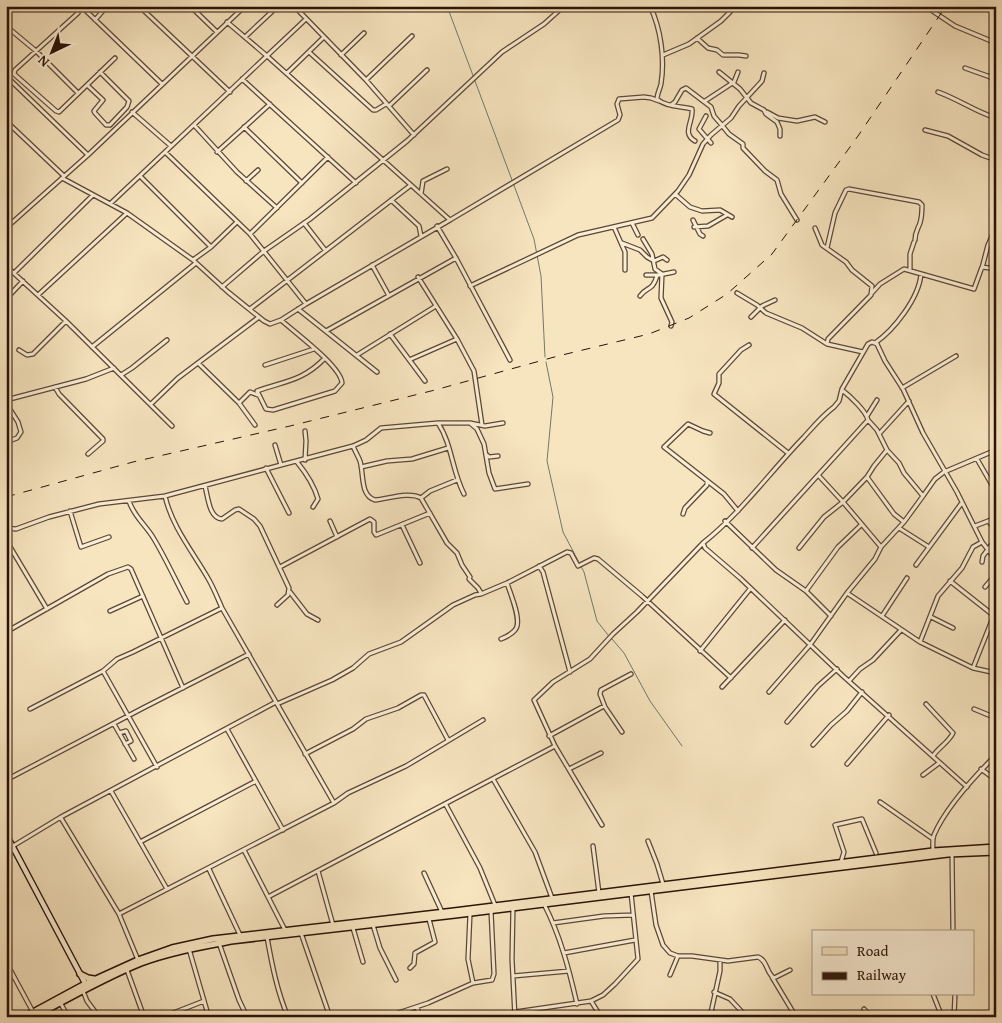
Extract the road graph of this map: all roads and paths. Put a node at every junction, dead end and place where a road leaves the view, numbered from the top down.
1 (12, 6) edge
2 (81, 6) edge
3 (107, 6) edge
4 (139, 6) edge
5 (190, 6) edge
6 (245, 6) edge
7 (278, 6) edge
8 (294, 6) edge
9 (564, 6) edge
10 (650, 6) edge
11 (736, 6) edge
12 (925, 6) edge
13 (201, 8) edge
14 (195, 11) junction
15 (6, 13) edge
16 (78, 13) dead end
17 (199, 15) junction
18 (306, 19) junction
19 (95, 20) junction
20 (227, 22) junction
21 (6, 26) edge
22 (217, 32) junction
23 (364, 33) dead end
24 (412, 36) dead end
25 (245, 37) junction
26 (324, 37) junction
27 (698, 38) junction
28 (996, 44) edge
29 (36, 51) junction
30 (309, 52) junction
31 (341, 55) junction
32 (663, 55) junction
33 (268, 56) junction
34 (746, 56) dead end
35 (191, 57) junction
36 (115, 58) dead end
37 (996, 63) edge
38 (965, 68) dead end
39 (428, 70) dead end
40 (100, 72) junction
41 (719, 72) dead end
42 (738, 72) dead end
43 (287, 73) junction
44 (764, 73) dead end
45 (6, 76) edge
46 (242, 79) junction
47 (994, 79) edge
48 (366, 80) junction
49 (732, 83) junction
50 (87, 84) junction
51 (162, 84) junction
52 (230, 92) junction
53 (938, 92) dead end
54 (78, 93) junction
55 (746, 99) junction
56 (659, 101) junction
57 (705, 101) junction
58 (270, 104) junction
59 (388, 105) junction
60 (671, 105) junction
61 (764, 110) junction
62 (132, 112) junction
63 (706, 116) dead end
64 (996, 118) edge
65 (6, 121) edge
66 (825, 122) dead end
67 (194, 125) junction
68 (722, 126) junction
69 (244, 127) junction
70 (925, 130) dead end
71 (414, 135) junction
72 (780, 136) dead end
73 (708, 138) junction
74 (695, 141) dead end
75 (711, 143) dead end
76 (171, 146) junction
77 (166, 152) junction
78 (217, 152) junction
79 (88, 155) junction
80 (328, 157) junction
81 (383, 160) junction
82 (996, 160) edge
83 (447, 169) dead end
84 (258, 170) dead end
85 (140, 176) junction
86 (63, 177) junction
87 (246, 181) junction
88 (302, 183) junction
89 (356, 183) junction
90 (411, 185) junction
91 (421, 194) junction
92 (675, 194) junction
93 (93, 195) junction
94 (391, 200) junction
95 (112, 203) junction
96 (276, 208) junction
97 (127, 213) junction
98 (727, 215) junction
99 (732, 217) dead end
100 (450, 220) junction
101 (693, 220) dead end
102 (797, 220) dead end
103 (237, 222) junction
104 (304, 223) junction
105 (632, 223) junction
106 (437, 226) junction
107 (614, 227) junction
108 (695, 227) junction
109 (996, 227) edge
110 (6, 228) edge
111 (815, 228) dead end
112 (250, 234) junction
113 (638, 235) dead end
114 (422, 236) junction
115 (703, 236) dead end
116 (643, 239) dead end
117 (622, 243) junction
118 (211, 246) junction
119 (827, 248) junction
120 (325, 250) junction
121 (264, 251) junction
122 (456, 258) junction
123 (193, 260) junction
124 (667, 260) dead end
125 (654, 261) junction
126 (196, 264) junction
127 (372, 265) junction
128 (6, 266) edge
129 (982, 268) junction
130 (996, 268) edge
131 (625, 270) dead end
132 (910, 270) junction
133 (14, 272) junction
134 (674, 272) dead end
135 (662, 274) junction
136 (921, 274) junction
137 (646, 276) dead end
138 (657, 276) junction
139 (418, 277) junction
140 (287, 279) junction
141 (23, 281) junction
142 (222, 286) junction
143 (470, 286) junction
144 (737, 293) dead end
145 (388, 294) junction
146 (38, 295) junction
147 (870, 295) junction
148 (640, 296) dead end
149 (6, 299) edge
150 (775, 300) dead end
151 (306, 304) junction
152 (436, 306) junction
153 (760, 308) junction
154 (250, 309) junction
155 (298, 309) junction
156 (259, 317) junction
157 (750, 317) dead end
158 (281, 320) junction
159 (66, 321) junction
160 (671, 326) dead end
161 (326, 331) junction
162 (390, 334) junction
163 (458, 339) junction
164 (168, 340) dead end
165 (875, 343) junction
166 (749, 344) dead end
167 (827, 344) junction
168 (92, 347) junction
169 (314, 348) junction
170 (19, 350) dead end
171 (863, 352) junction
172 (357, 355) junction
173 (956, 356) dead end
174 (325, 358) junction
175 (409, 360) junction
176 (510, 360) dead end
177 (198, 363) junction
178 (265, 365) dead end
179 (114, 368) junction
180 (377, 372) dead end
181 (121, 375) junction
182 (425, 381) dead end
183 (55, 387) junction
184 (902, 388) junction
185 (842, 389) junction
186 (258, 395) junction
187 (877, 400) dead end
188 (909, 401) junction
189 (6, 402) edge
190 (239, 403) junction
191 (151, 404) junction
192 (868, 418) junction
193 (503, 422) dead end
194 (438, 423) junction
195 (470, 423) junction
196 (255, 425) dead end
197 (482, 425) junction
198 (172, 426) dead end
199 (305, 432) dead end
200 (710, 433) dead end
201 (879, 434) junction
202 (6, 442) edge
203 (275, 445) dead end
204 (352, 446) junction
205 (448, 448) junction
206 (887, 450) junction
207 (996, 450) edge
208 (788, 453) junction
209 (88, 454) dead end
210 (486, 455) junction
211 (498, 456) dead end
212 (977, 459) junction
213 (305, 460) junction
214 (297, 462) junction
215 (282, 465) junction
216 (266, 468) junction
217 (361, 468) junction
218 (944, 472) junction
219 (819, 476) junction
220 (867, 477) junction
221 (457, 480) junction
222 (707, 481) junction
223 (528, 484) dead end
224 (205, 486) junction
225 (996, 492) edge
226 (464, 494) dead end
227 (165, 496) junction
228 (923, 496) junction
229 (421, 498) junction
230 (129, 501) junction
231 (844, 502) junction
232 (961, 504) junction
233 (313, 507) dead end
234 (70, 511) junction
235 (738, 511) junction
236 (290, 513) dead end
237 (430, 513) junction
238 (683, 514) dead end
239 (996, 518) edge
240 (330, 521) dead end
241 (988, 521) junction
242 (726, 522) junction
243 (904, 522) junction
244 (862, 524) junction
245 (402, 526) junction
246 (975, 526) junction
247 (6, 528) edge
248 (899, 528) junction
249 (996, 530) edge
250 (109, 537) dead end
251 (337, 537) junction
252 (6, 540) edge
253 (995, 540) edge
254 (982, 542) junction
255 (703, 543) junction
256 (881, 547) junction
257 (929, 547) junction
258 (752, 548) junction
259 (800, 548) dead end
260 (988, 549) junction
261 (996, 560) edge
262 (982, 562) dead end
263 (420, 563) dead end
264 (539, 566) junction
265 (916, 566) dead end
266 (280, 567) junction
267 (996, 574) edge
268 (908, 578) dead end
269 (950, 581) junction
270 (507, 583) junction
271 (985, 587) dead end
272 (750, 588) junction
273 (806, 591) junction
274 (289, 592) junction
275 (847, 593) junction
276 (481, 594) junction
277 (143, 596) junction
278 (648, 601) junction
279 (187, 602) dead end
280 (277, 605) dead end
281 (222, 608) junction
282 (47, 609) junction
283 (996, 610) edge
284 (110, 611) dead end
285 (993, 615) junction
286 (831, 616) junction
287 (882, 616) junction
288 (931, 617) junction
289 (318, 620) dead end
290 (784, 620) junction
291 (953, 628) dead end
292 (901, 630) junction
293 (6, 632) edge
294 (162, 638) junction
295 (501, 639) dead end
296 (920, 642) junction
297 (810, 645) junction
298 (700, 651) junction
299 (249, 654) junction
300 (973, 668) junction
301 (837, 669) junction
302 (104, 670) junction
303 (570, 672) junction
304 (996, 673) edge
305 (631, 674) dead end
306 (731, 678) junction
307 (850, 681) junction
308 (722, 687) dead end
309 (182, 688) junction
310 (769, 692) dead end
311 (862, 692) junction
312 (276, 703) junction
313 (926, 704) dead end
314 (605, 707) junction
315 (974, 708) dead end
316 (30, 710) dead end
317 (889, 715) junction
318 (129, 716) junction
319 (996, 718) edge
320 (483, 720) dead end
321 (787, 722) dead end
322 (114, 724) junction
323 (227, 729) junction
324 (622, 732) dead end
325 (119, 734) junction
326 (549, 736) junction
327 (448, 740) junction
328 (125, 744) junction
329 (813, 745) dead end
330 (555, 746) junction
331 (601, 753) dead end
332 (305, 754) junction
333 (996, 755) edge
334 (933, 756) junction
335 (134, 759) dead end
336 (939, 762) junction
337 (847, 764) dead end
338 (157, 766) junction
339 (981, 769) junction
340 (568, 770) junction
341 (923, 775) dead end
342 (492, 779) junction
343 (6, 780) edge
344 (996, 780) edge
345 (256, 782) junction
346 (967, 787) junction
347 (111, 791) junction
348 (880, 802) dead end
349 (334, 803) junction
350 (446, 805) junction
351 (61, 818) junction
352 (602, 825) dead end
353 (283, 830) junction
354 (6, 834) edge
355 (933, 839) junction
356 (648, 841) dead end
357 (140, 842) junction
358 (592, 846) dead end
359 (14, 847) junction
360 (996, 847) edge
361 (244, 850) junction
362 (933, 851) junction
363 (996, 852) edge
364 (6, 853) edge
365 (876, 853) dead end
366 (952, 854) junction
367 (841, 862) junction
368 (209, 869) junction
369 (318, 871) junction
370 (424, 873) dead end
371 (663, 884) junction
372 (167, 889) junction
373 (651, 891) junction
374 (599, 892) junction
375 (631, 893) junction
376 (268, 897) junction
377 (552, 898) junction
378 (544, 904) junction
379 (495, 905) junction
380 (513, 905) junction
381 (491, 911) junction
382 (442, 912) junction
383 (118, 914) junction
384 (470, 914) junction
385 (633, 915) junction
386 (429, 918) junction
387 (553, 923) junction
388 (333, 925) junction
389 (373, 925) junction
390 (353, 928) junction
391 (285, 930) junction
392 (953, 930) edge
393 (301, 933) junction
394 (240, 935) junction
395 (267, 938) junction
396 (635, 940) junction
397 (219, 944) junction
398 (189, 949) junction
399 (564, 954) junction
400 (678, 956) junction
401 (138, 960) junction
402 (720, 960) junction
403 (6, 962) edge
404 (363, 962) dead end
405 (410, 968) dead end
406 (127, 970) junction
407 (790, 970) dead end
408 (569, 971) junction
409 (80, 974) junction
410 (670, 975) dead end
411 (513, 976) junction
412 (772, 977) junction
413 (97, 979) junction
414 (396, 980) dead end
415 (473, 983) junction
416 (85, 988) junction
417 (714, 992) junction
418 (934, 996) edge
419 (955, 996) edge
420 (204, 1001) junction
421 (591, 1001) junction
422 (60, 1002) junction
423 (577, 1004) junction
424 (417, 1007) junction
425 (864, 1010) dead end
426 (207, 1011) dead end
427 (743, 1013) dead end
428 (33, 1014) edge
429 (515, 1014) edge
430 (168, 1015) dead end
431 (24, 1017) edge
432 (68, 1017) edge
433 (99, 1017) edge
434 (144, 1017) edge
435 (247, 1017) edge
436 (288, 1017) edge
437 (330, 1017) edge
438 (386, 1017) edge
439 (420, 1017) edge
440 (601, 1017) edge
441 (710, 1017) edge
442 (796, 1017) edge
443 (872, 1017) edge
444 (942, 1017) edge
445 (954, 1017) edge

1 - 15 street
2 - 19 street
3 - 19 street
4 - 35 street
5 - 14 street
6 - 20 street
7 - 25 street
8 - 18 street
9 - 71 street
10 - 32 street
11 - 27 street
12 - 28 street
13 - 14 street
13 - 17 street
14 - 17 street
16 - 29 street
17 - 22 street
18 - 26 street
18 - 33 street
19 - 51 street
20 - 22 street
20 - 25 street
21 - 29 street
22 - 35 street
23 - 31 street
24 - 48 street
25 - 33 street
26 - 30 street
26 - 31 street
27 - 32 street
27 - 34 street
29 - 54 street
29 - 54 street
30 - 43 street
30 - 59 street
31 - 48 street
32 - 56 street
33 - 43 street
33 - 46 street
35 - 51 street
35 - 52 street
36 - 40 street
37 - 47 street
38 - 47 street
39 - 59 street
40 - 50 street
40 - 50 street
41 - 49 street
42 - 49 street
43 - 81 street
44 - 55 street
45 - 79 street
46 - 52 street
46 - 58 street
48 - 59 street
49 - 55 street
49 - 57 street
50 - 54 street
51 - 62 street
52 - 67 street
53 - 64 street
55 - 61 street
55 - 68 street
56 - 60 street
56 - 100 street
57 - 60 street
57 - 68 street
58 - 69 street
58 - 80 street
59 - 71 street
60 - 74 street
61 - 66 street
61 - 72 street
62 - 76 street
62 - 79 street
63 - 73 street
65 - 86 street
67 - 76 street
67 - 78 street
68 - 73 street
68 - 102 street
69 - 78 street
69 - 88 street
70 - 82 street
71 - 81 street
73 - 75 street
73 - 92 street
76 - 77 street
77 - 85 street
77 - 103 street
78 - 87 street
79 - 86 street
80 - 88 street
80 - 89 street
81 - 89 street
81 - 90 street
83 - 91 street
84 - 87 street
85 - 95 street
85 - 118 street
86 - 93 street
86 - 110 street
87 - 96 street
88 - 96 street
89 - 104 street
90 - 91 street
90 - 94 street
91 - 100 street
92 - 98 street
92 - 105 street
93 - 95 street
93 - 133 street
94 - 114 street
94 - 120 street
95 - 97 street
96 - 112 street
97 - 123 street
97 - 146 street
98 - 99 street
98 - 108 street
100 - 106 street
101 - 108 street
103 - 112 street
103 - 118 street
104 - 120 street
104 - 121 street
105 - 107 street
105 - 113 street
106 - 114 street
106 - 122 street
107 - 117 street
107 - 143 street
108 - 115 street
109 - 129 street
111 - 119 street
112 - 121 street
114 - 127 street
116 - 125 street
117 - 125 street
117 - 131 street
118 - 123 street
119 - 132 street
119 - 147 street
120 - 140 street
121 - 140 street
121 - 142 street
122 - 139 street
122 - 143 street
123 - 126 street
124 - 125 street
125 - 135 street
126 - 142 street
126 - 168 street
127 - 145 street
127 - 151 street
128 - 133 street
129 - 130 street
129 - 136 street
132 - 136 street
132 - 147 street
133 - 141 street
134 - 135 street
135 - 138 street
135 - 160 street
136 - 165 street
137 - 138 street
138 - 148 street
139 - 145 street
139 - 152 street
140 - 151 street
140 - 154 street
141 - 146 street
141 - 149 street
142 - 154 street
143 - 176 street
144 - 153 street
145 - 161 street
146 - 159 street
147 - 167 street
150 - 153 street
151 - 155 street
152 - 162 street
152 - 163 street
153 - 157 street
153 - 167 street
154 - 156 street
155 - 158 street
155 - 161 street
156 - 158 street
156 - 177 street
158 - 169 street
159 - 168 street
159 - 170 street
161 - 172 street
162 - 172 street
162 - 175 street
163 - 175 street
163 - 197 street
164 - 181 street
165 - 171 street
165 - 184 street
166 - 208 street
167 - 171 street
168 - 179 street
169 - 174 street
169 - 178 street
171 - 185 street
172 - 180 street
173 - 184 street
174 - 186 street
174 - 186 street
175 - 182 street
177 - 190 street
177 - 191 street
179 - 181 street
179 - 183 street
181 - 191 street
183 - 189 street
183 - 209 street
184 - 188 street
185 - 192 street
185 - 208 street
186 - 190 street
187 - 192 street
188 - 201 street
188 - 218 street
189 - 202 street
190 - 196 street
191 - 198 street
192 - 201 street
192 - 219 street
193 - 197 street
194 - 195 street
194 - 204 street
194 - 205 street
195 - 197 street
195 - 210 street
199 - 213 street
200 - 222 street
201 - 206 street
203 - 215 street
204 - 213 street
204 - 217 street
205 - 217 street
205 - 221 street
206 - 220 street
206 - 228 street
207 - 212 street
208 - 235 street
210 - 211 street
210 - 223 street
212 - 218 street
212 - 225 street
213 - 214 street
214 - 215 street
214 - 233 street
215 - 216 street
216 - 224 street
216 - 236 street
217 - 229 street
218 - 228 street
218 - 232 street
219 - 231 street
219 - 258 street
220 - 231 street
220 - 243 street
221 - 226 street
221 - 229 street
222 - 235 street
222 - 238 street
224 - 227 street
224 - 266 street
227 - 230 street
227 - 281 street
228 - 243 street
229 - 237 street
230 - 234 street
230 - 279 street
231 - 244 street
231 - 259 street
232 - 246 street
232 - 257 street
234 - 247 street
234 - 250 street
235 - 242 street
237 - 245 street
237 - 276 street
239 - 241 street
240 - 251 street
241 - 246 street
241 - 249 street
242 - 255 street
242 - 258 street
243 - 248 street
244 - 256 street
244 - 273 street
245 - 251 street
245 - 263 street
246 - 254 street
248 - 256 street
248 - 257 street
251 - 266 street
252 - 282 street
253 - 260 street
254 - 260 street
254 - 269 street
255 - 272 street
255 - 278 street
256 - 275 street
257 - 265 street
258 - 273 street
260 - 261 street
260 - 262 street
264 - 270 street
264 - 278 street
264 - 303 street
266 - 274 street
267 - 271 street
268 - 287 street
269 - 285 street
269 - 288 street
270 - 276 street
270 - 295 street
272 - 290 street
272 - 298 street
273 - 286 street
274 - 280 street
274 - 289 street
275 - 286 street
275 - 287 street
276 - 312 street
277 - 282 street
277 - 284 street
277 - 294 street
278 - 298 street
278 - 303 street
281 - 294 street
281 - 299 street
282 - 293 street
283 - 285 street
285 - 300 street
286 - 297 street
287 - 292 street
288 - 291 street
288 - 296 street
290 - 297 street
290 - 306 street
292 - 296 street
292 - 307 street
294 - 302 street
294 - 309 street
296 - 300 street
297 - 301 street
297 - 310 street
298 - 306 street
299 - 309 street
299 - 312 street
300 - 304 street
301 - 307 street
301 - 321 street
302 - 316 street
302 - 318 street
303 - 326 street
305 - 314 street
306 - 308 street
307 - 311 street
309 - 318 street
311 - 317 street
311 - 329 street
312 - 323 street
312 - 332 street
313 - 334 street
314 - 324 street
314 - 326 street
315 - 319 street
317 - 334 street
317 - 337 street
318 - 322 street
318 - 338 street
320 - 327 street
322 - 325 street
322 - 343 street
323 - 338 street
323 - 345 street
325 - 328 street
325 - 328 street
326 - 330 street
327 - 332 street
327 - 349 street
328 - 335 street
330 - 340 street
330 - 342 street
331 - 340 street
332 - 349 street
333 - 339 street
334 - 336 street
336 - 341 street
336 - 346 street
338 - 347 street
339 - 344 street
339 - 346 street
340 - 352 street
342 - 350 street
342 - 377 street
345 - 353 street
345 - 357 street
346 - 355 street
347 - 351 street
347 - 357 street
348 - 355 street
349 - 353 street
350 - 369 street
350 - 379 street
351 - 359 street
351 - 383 street
353 - 361 street
354 - 359 street
355 - 362 street
356 - 371 street
357 - 372 street
358 - 374 street
359 - 364 street
359 - 409 street
360 - 362 main road
361 - 368 street
361 - 376 street
362 - 367 main road
363 - 366 main road
365 - 367 street
366 - 373 main road
366 - 392 street
367 - 371 main road
368 - 372 street
368 - 394 street
369 - 376 street
369 - 388 street
370 - 382 street
371 - 374 main road
372 - 383 street
373 - 375 main road
373 - 400 street
374 - 377 main road
375 - 378 main road
375 - 385 street
376 - 391 street
377 - 380 main road
378 - 380 main road
378 - 387 street
379 - 380 main road
379 - 382 main road
380 - 381 main road
380 - 411 street
381 - 384 main road
381 - 415 street
382 - 388 main road
383 - 401 street
384 - 386 main road
384 - 415 street
385 - 387 street
385 - 396 street
386 - 389 main road
386 - 405 street
387 - 399 street
388 - 391 main road
389 - 390 main road
389 - 414 street
390 - 393 main road
390 - 404 street
391 - 394 main road
393 - 395 main road
393 - 437 street
394 - 401 main road
395 - 397 main road
395 - 436 street
396 - 399 street
396 - 421 street
397 - 398 main road
397 - 435 street
398 - 406 main road
398 - 420 street
399 - 408 street
400 - 402 street
400 - 410 street
401 - 413 main road
402 - 412 street
402 - 417 street
403 - 428 street
406 - 416 main road
406 - 434 street
407 - 412 street
408 - 411 street
408 - 423 street
409 - 413 main road
409 - 416 street
411 - 429 street
412 - 442 street
413 - 416 main road
415 - 424 street
416 - 422 main road
416 - 428 main road
416 - 433 street
417 - 427 street
417 - 441 street
418 - 444 street
419 - 445 street
420 - 426 street
420 - 430 street
421 - 423 street
421 - 440 street
422 - 428 main road
422 - 432 street
423 - 429 street
424 - 438 street
424 - 439 street
425 - 443 street
428 - 431 main road

